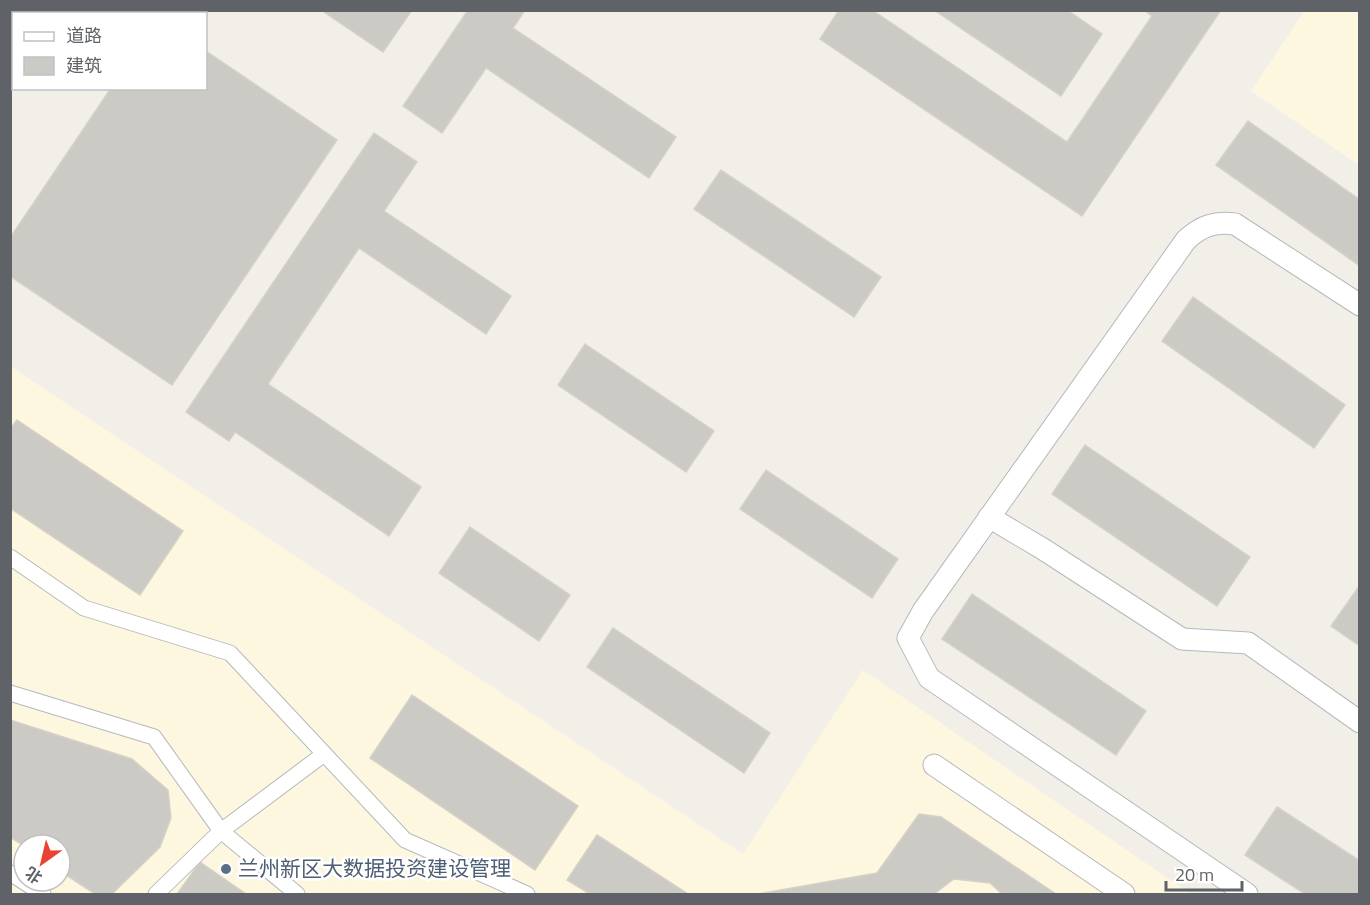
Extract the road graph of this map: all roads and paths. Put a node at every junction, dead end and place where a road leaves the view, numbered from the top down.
1 (1359, 305) edge
2 (989, 517) junction
3 (10, 557) edge
4 (10, 693) edge
5 (1359, 722) edge
6 (324, 754) junction
7 (934, 765) dead end
8 (221, 831) junction
9 (10, 873) edge
10 (43, 894) edge
11 (156, 894) edge
12 (297, 894) edge
13 (527, 894) edge
14 (1124, 894) edge
15 (1247, 894) edge

1 - 2 street
2 - 5 street
2 - 15 street
3 - 6 street
4 - 8 street
6 - 8 street
6 - 13 street
7 - 14 street
8 - 11 street
8 - 12 street
9 - 10 street

